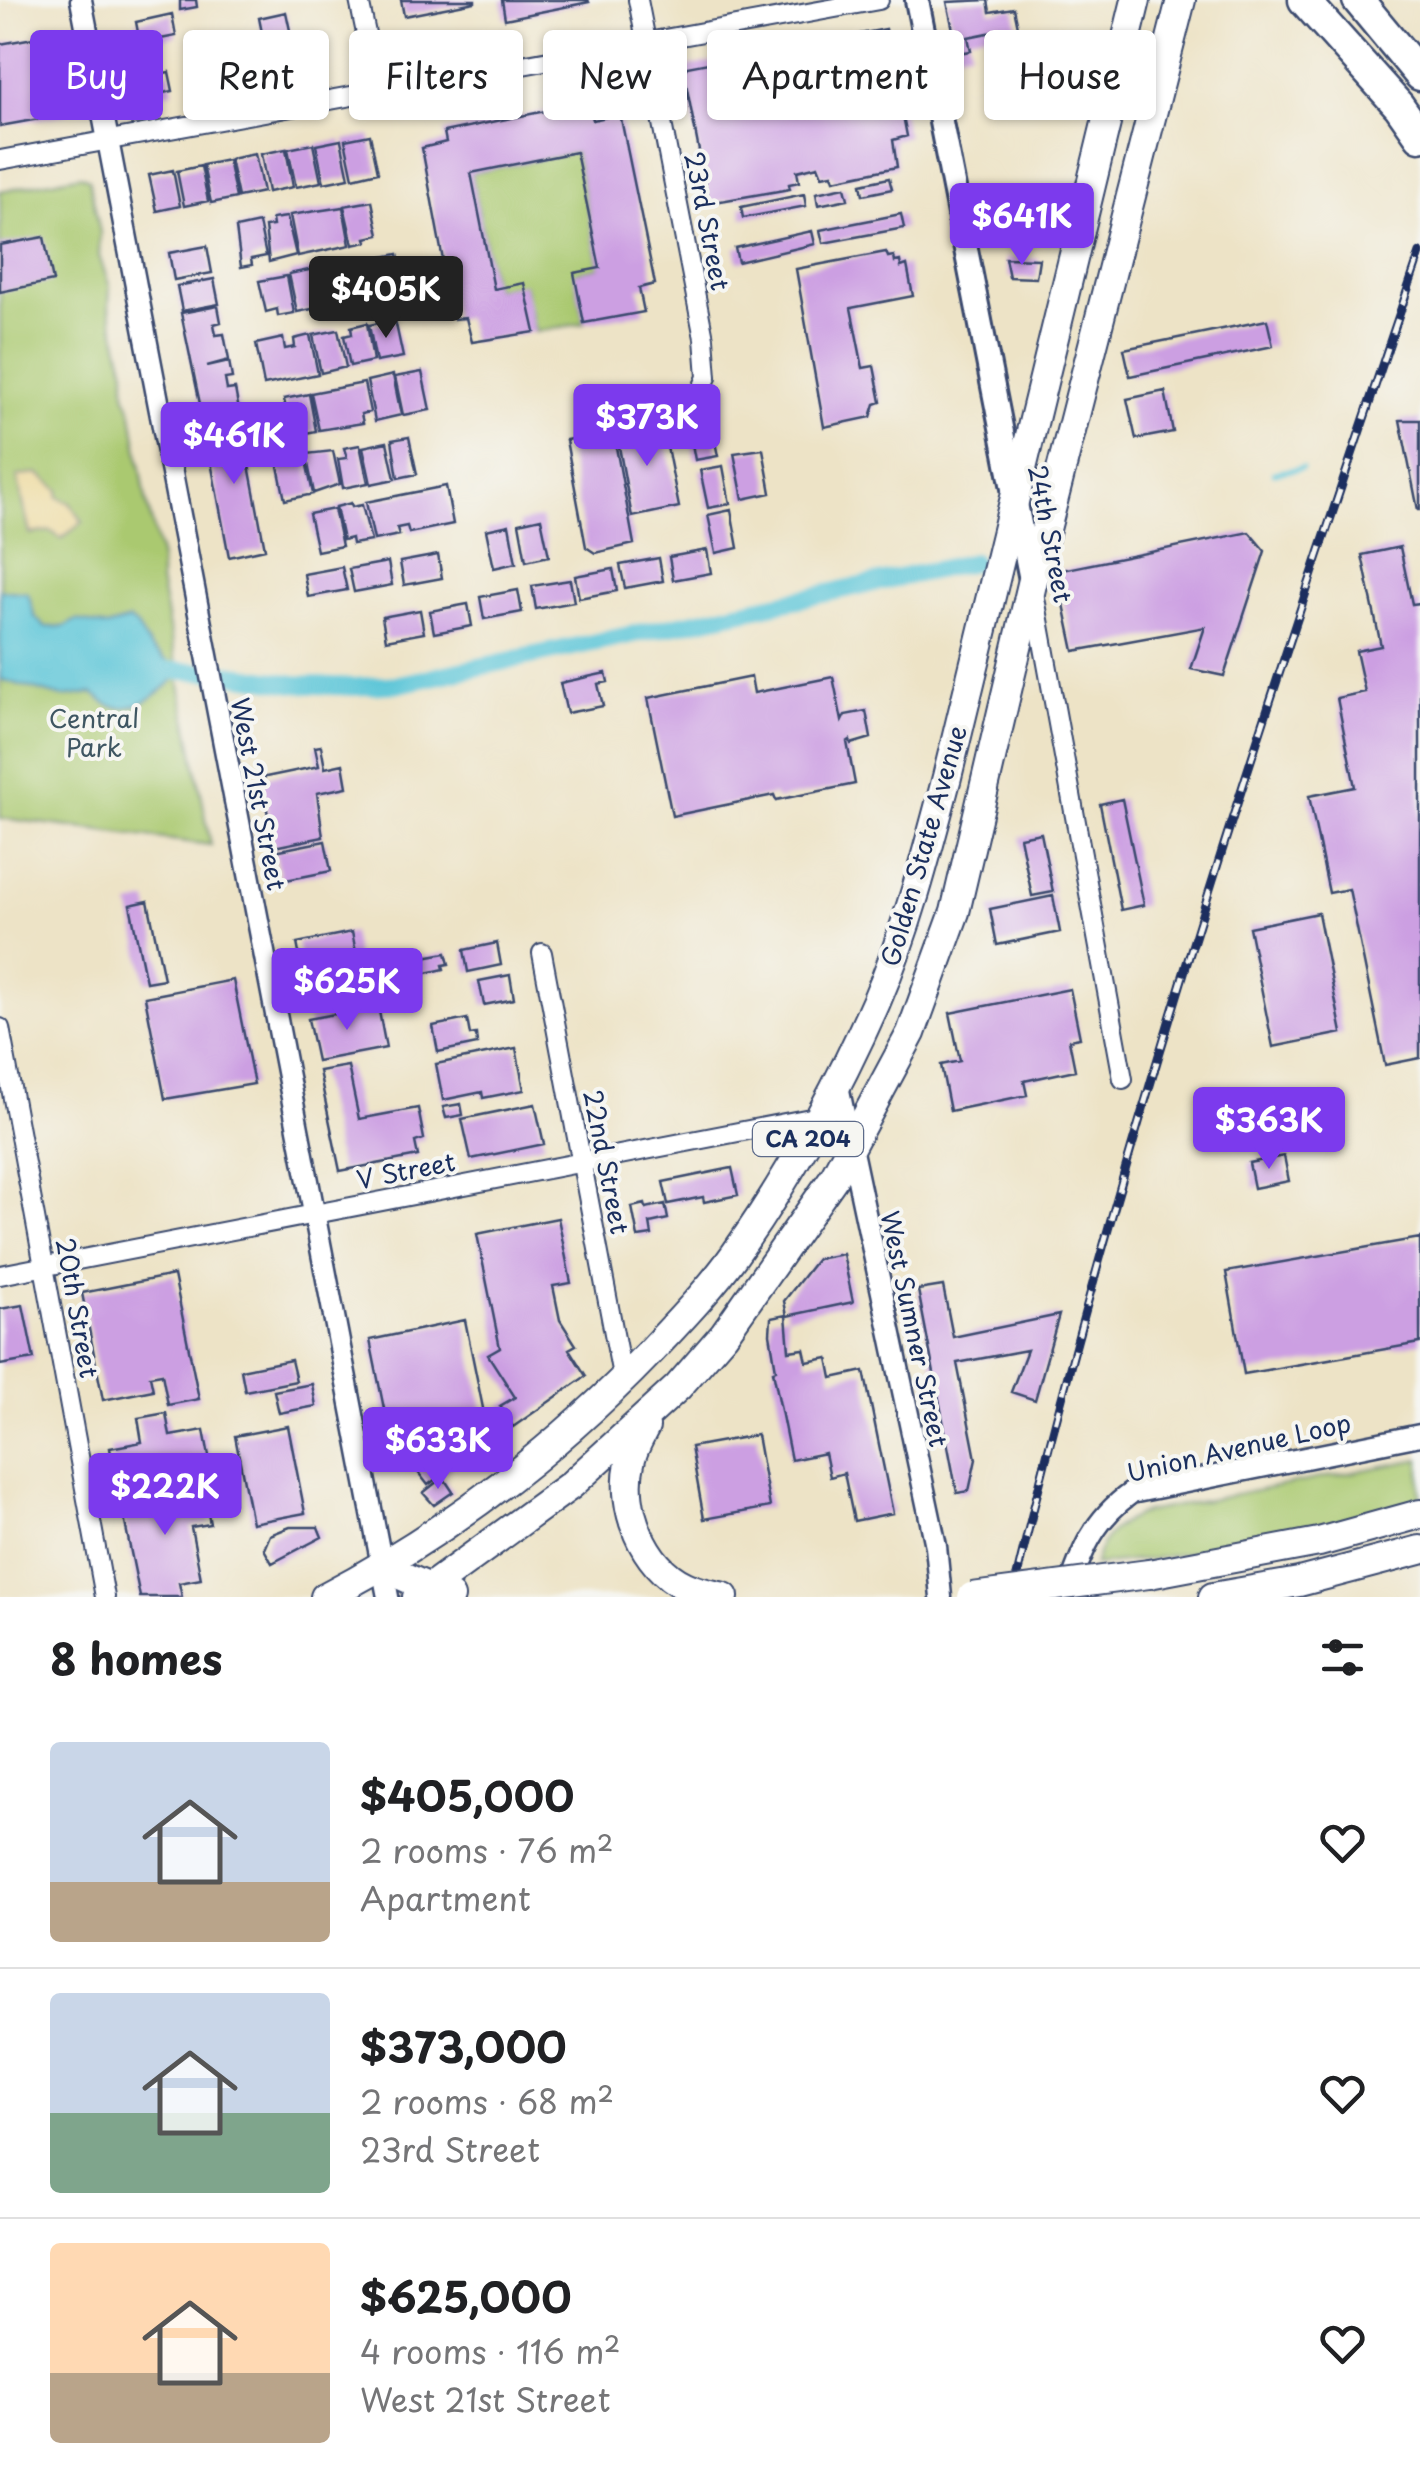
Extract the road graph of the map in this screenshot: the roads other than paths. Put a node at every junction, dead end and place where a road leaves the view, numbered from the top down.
1 (82, 0) edge
2 (359, 0) edge
3 (638, 0) edge
4 (879, 0) edge
5 (917, 0) edge
6 (1136, 0) edge
7 (1181, 0) edge
8 (1304, 0) edge
9 (1358, 0) edge
10 (365, 30) edge
11 (643, 30) edge
12 (687, 36) edge
13 (1416, 70) edge
14 (349, 96) edge
15 (661, 120) edge
16 (1420, 136) edge
17 (108, 141) junction
18 (0, 160) edge
19 (700, 392) dead end
20 (1016, 499) junction
21 (1032, 584) junction
22 (542, 953) dead end
23 (0, 1028) edge
24 (1124, 1079) dead end
25 (837, 1081) junction
26 (822, 1116) junction
27 (850, 1152) junction
28 (580, 1162) junction
29 (313, 1214) junction
30 (44, 1266) junction
31 (0, 1275) edge
32 (622, 1381) junction
33 (652, 1414) junction
34 (1420, 1435) edge
35 (1420, 1514) edge
36 (1420, 1550) edge
37 (382, 1567) junction
38 (942, 1592) edge
39 (432, 1594) edge
40 (104, 1597) edge
41 (325, 1597) edge
42 (388, 1597) edge
43 (724, 1597) edge
44 (972, 1597) edge
45 (1066, 1597) edge
46 (1213, 1597) edge

1 - 17 street, West 21st Street
2 - 10 street
3 - 11 street, 23rd Street
4 - 12 street
5 - 20 main road, 24th Street
6 - 20 main road, Golden State Avenue / CA 204
7 - 21 main road, Golden State Avenue / CA 204
8 - 16 highway
9 - 13 highway
14 - 17 street
15 - 19 street, 23rd Street
17 - 18 street
17 - 29 street, West 21st Street
20 - 21 main road, 24th Street
20 - 25 main road, Golden State Avenue / CA 204
21 - 24 street, 24th Street
21 - 27 main road, Golden State Avenue / CA 204
22 - 28 street, 22nd Street
23 - 30 street, 20th Street
25 - 26 main road, Golden State Avenue / CA 204
25 - 27 street, West Sumner Street
26 - 28 street, V Street
26 - 32 main road, Golden State Avenue / CA 204
27 - 33 main road, Golden State Avenue / CA 204
27 - 38 street, West Sumner Street
28 - 29 street, V Street
28 - 32 street, 22nd Street
29 - 30 street, V Street
29 - 37 street, West 21st Street
30 - 31 street, V Street
30 - 40 street, 20th Street
32 - 37 main road, Golden State Avenue / CA 204
33 - 39 main road, Golden State Avenue / CA 204
33 - 43 main road
34 - 45 street, Union Avenue Loop
35 - 44 main road, bridge
36 - 46 main road
37 - 39 main road
37 - 41 main road, Golden State Avenue / CA 204
37 - 42 street, West 21st Street

